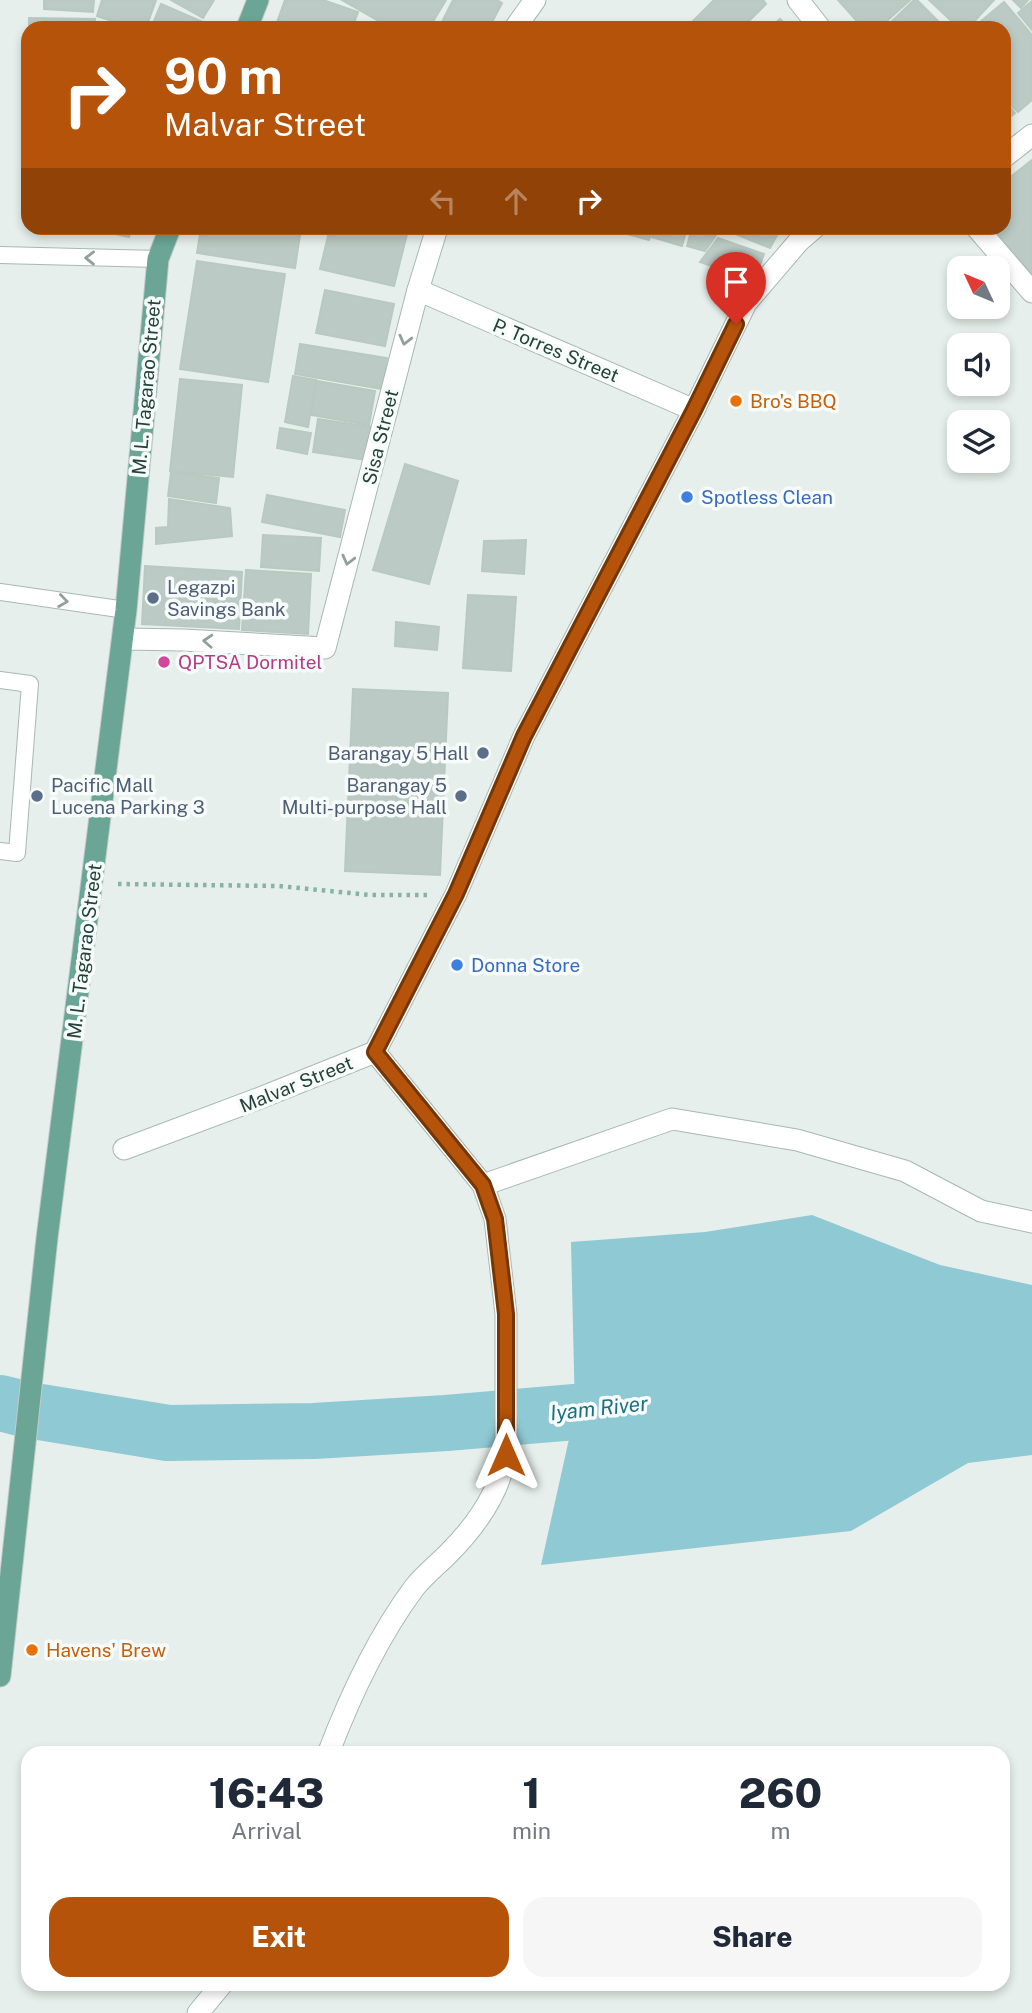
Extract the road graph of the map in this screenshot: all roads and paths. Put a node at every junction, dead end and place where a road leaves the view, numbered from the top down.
1 (258, 0) edge
2 (535, 0) edge
3 (798, 0) edge
4 (250, 21) edge
5 (520, 21) edge
6 (814, 21) edge
7 (1032, 135) edge
8 (1011, 152) edge
9 (167, 235) edge
10 (435, 235) edge
11 (806, 235) edge
12 (983, 235) edge
13 (0, 256) edge
14 (158, 260) junction
15 (418, 290) junction
16 (1032, 292) edge
17 (694, 410) junction
18 (0, 592) edge
19 (126, 610) junction
20 (123, 639) junction
21 (0, 680) edge
22 (0, 851) edge
23 (93, 883) junction
24 (456, 894) junction
25 (375, 1052) junction
26 (124, 1149) dead end
27 (483, 1185) junction
28 (1032, 1222) edge
29 (0, 1676) edge
30 (331, 1746) edge
31 (216, 1991) edge
32 (198, 2013) edge

1 - 4 main road
2 - 5 street
3 - 6 street
7 - 8 street
9 - 14 main road, M. L. Tagarao Street
10 - 15 street, Sisa Street
11 - 17 street, Malvar Street
12 - 16 street
14 -> 13 lane
14 - 19 main road, M. L. Tagarao Street
15 - 17 street, P. Torres Street
15 -> 20 street, Sisa Street
17 - 24 street, Malvar Street
18 -> 19 lane
19 - 20 main road, M. L. Tagarao Street
20 - 23 main road, M. L. Tagarao Street
21 - 22 lane
23 - 24 path
23 - 29 main road, M. L. Tagarao Street
24 - 25 street, Malvar Street
25 - 26 street, Malvar Street
25 - 27 street
27 - 28 street
27 - 30 street
31 - 32 street

